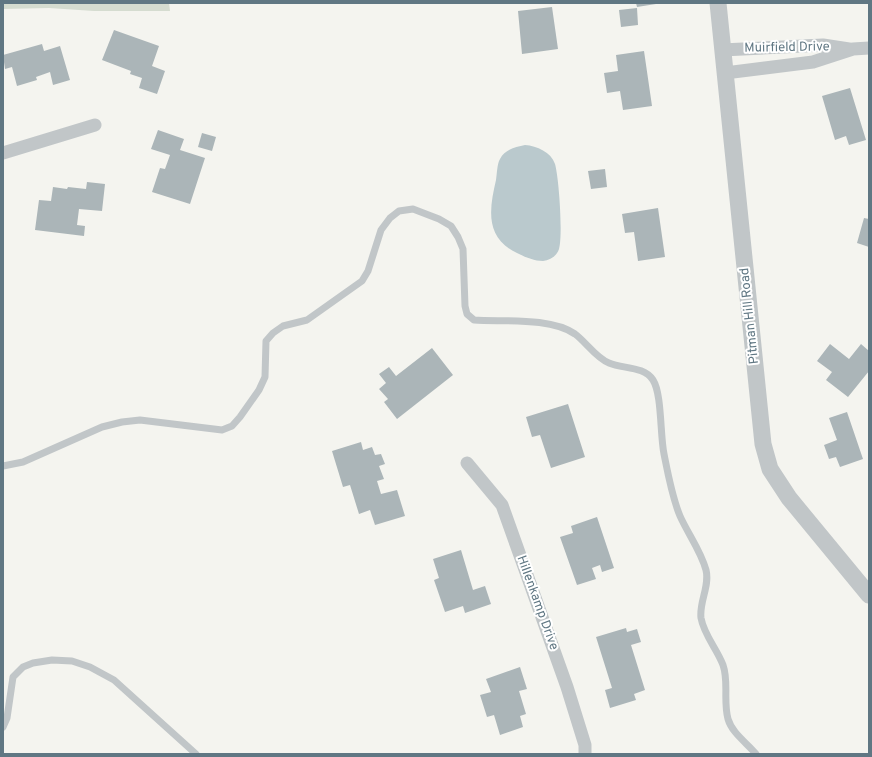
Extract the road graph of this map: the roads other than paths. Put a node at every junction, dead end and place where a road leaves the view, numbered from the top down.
1 (718, 3) edge
2 (869, 48) edge
3 (853, 49) junction
4 (722, 50) junction
5 (724, 73) junction
6 (95, 125) dead end
7 (3, 153) edge
8 (467, 463) dead end
9 (3, 466) edge
10 (869, 595) edge
11 (3, 727) edge
12 (196, 754) edge
13 (586, 754) edge
14 (756, 754) edge

1 - 4 street, Pitman Hill Road
2 - 3 street, Muirfield Drive
3 - 4 street, Muirfield Drive
3 - 5 street, Muirfield Drive
4 - 5 street, Pitman Hill Road
5 - 10 street, Pitman Hill Road
6 - 7 street
8 - 13 street, Hillenkamp Drive
9 - 14 lane
11 - 12 lane

